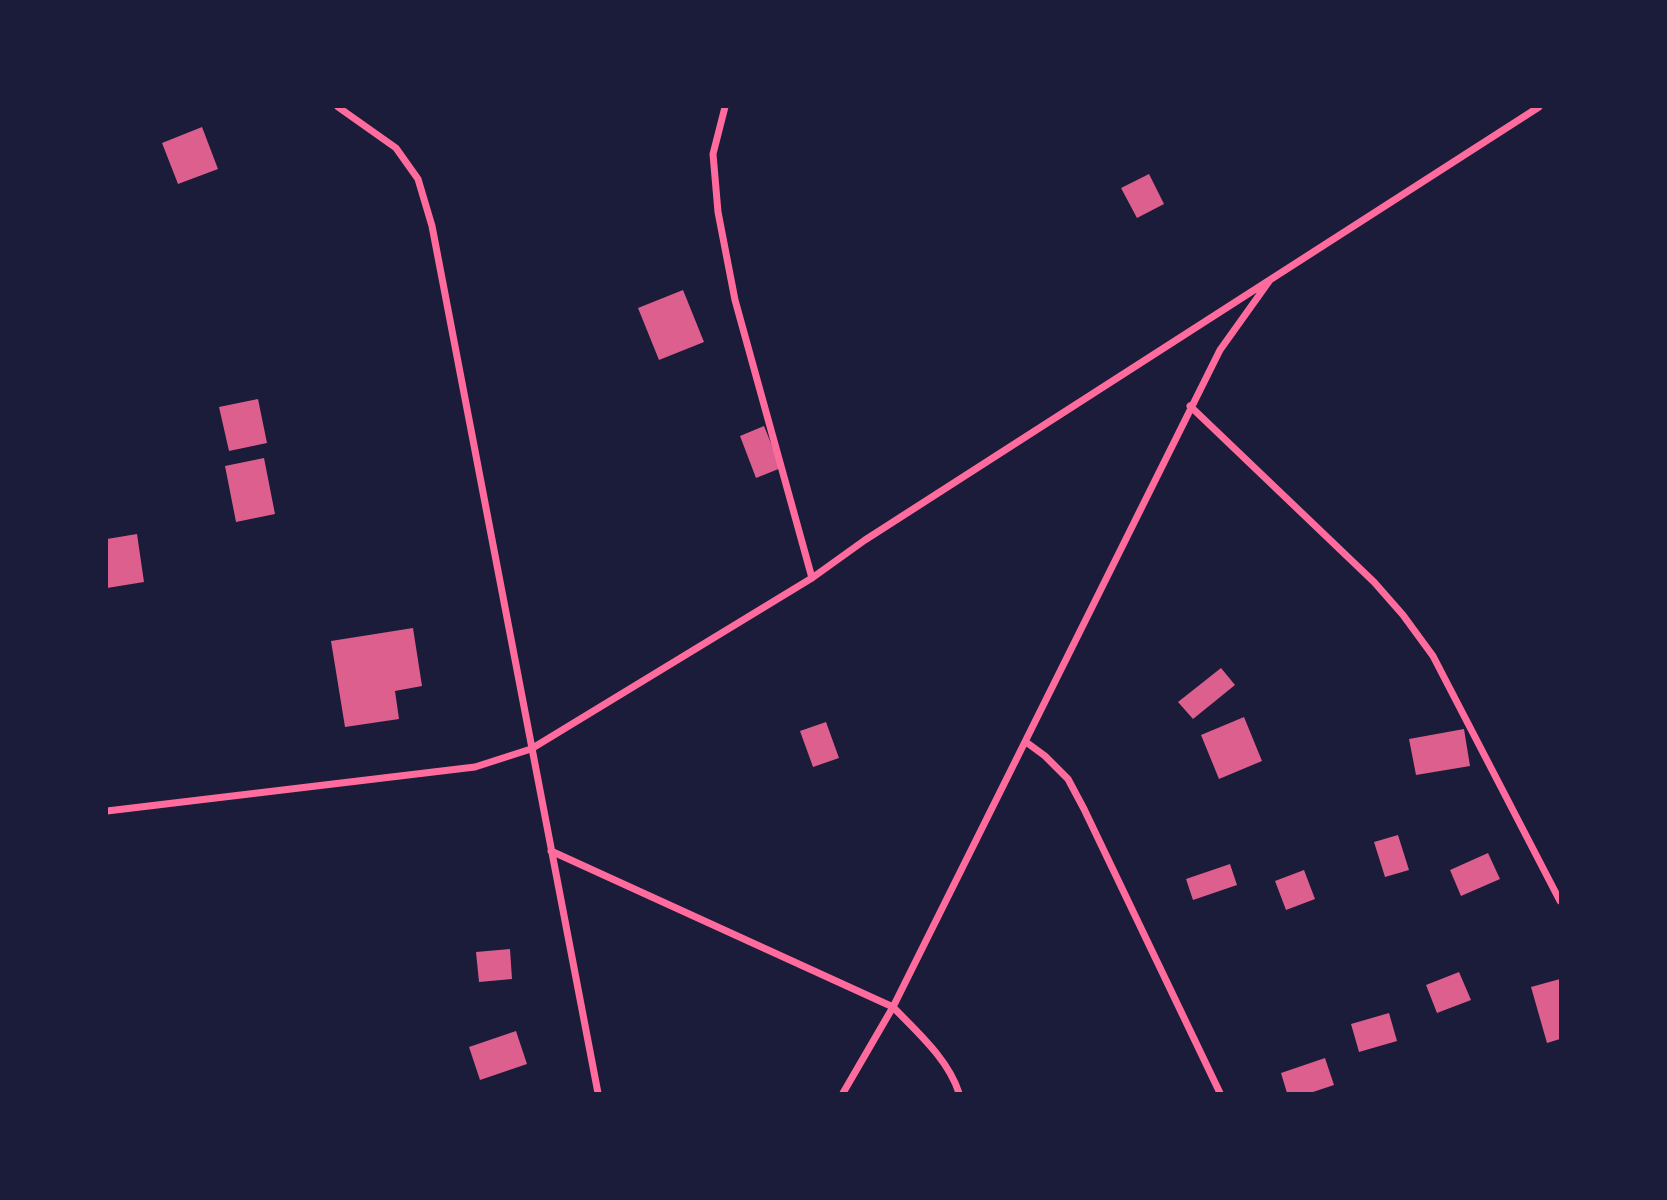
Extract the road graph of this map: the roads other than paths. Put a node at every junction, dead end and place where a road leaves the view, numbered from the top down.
1 (338, 107) edge
2 (725, 107) edge
3 (1539, 107) edge
4 (1273, 276) junction
5 (1190, 406) junction
6 (812, 578) junction
7 (1026, 742) junction
8 (531, 749) junction
9 (107, 811) edge
10 (551, 851) junction
11 (1560, 901) edge
12 (893, 1007) junction
13 (598, 1093) edge
14 (843, 1093) edge
15 (959, 1093) edge
16 (1220, 1093) edge

1 - 8 street
2 - 6 street
3 - 4 street
4 - 5 street
4 - 6 street
5 - 7 street
5 - 11 street
6 - 8 street
7 - 12 street
7 - 16 street
8 - 9 street
8 - 10 street
10 - 12 street
10 - 13 street
12 - 14 street
12 - 15 street

